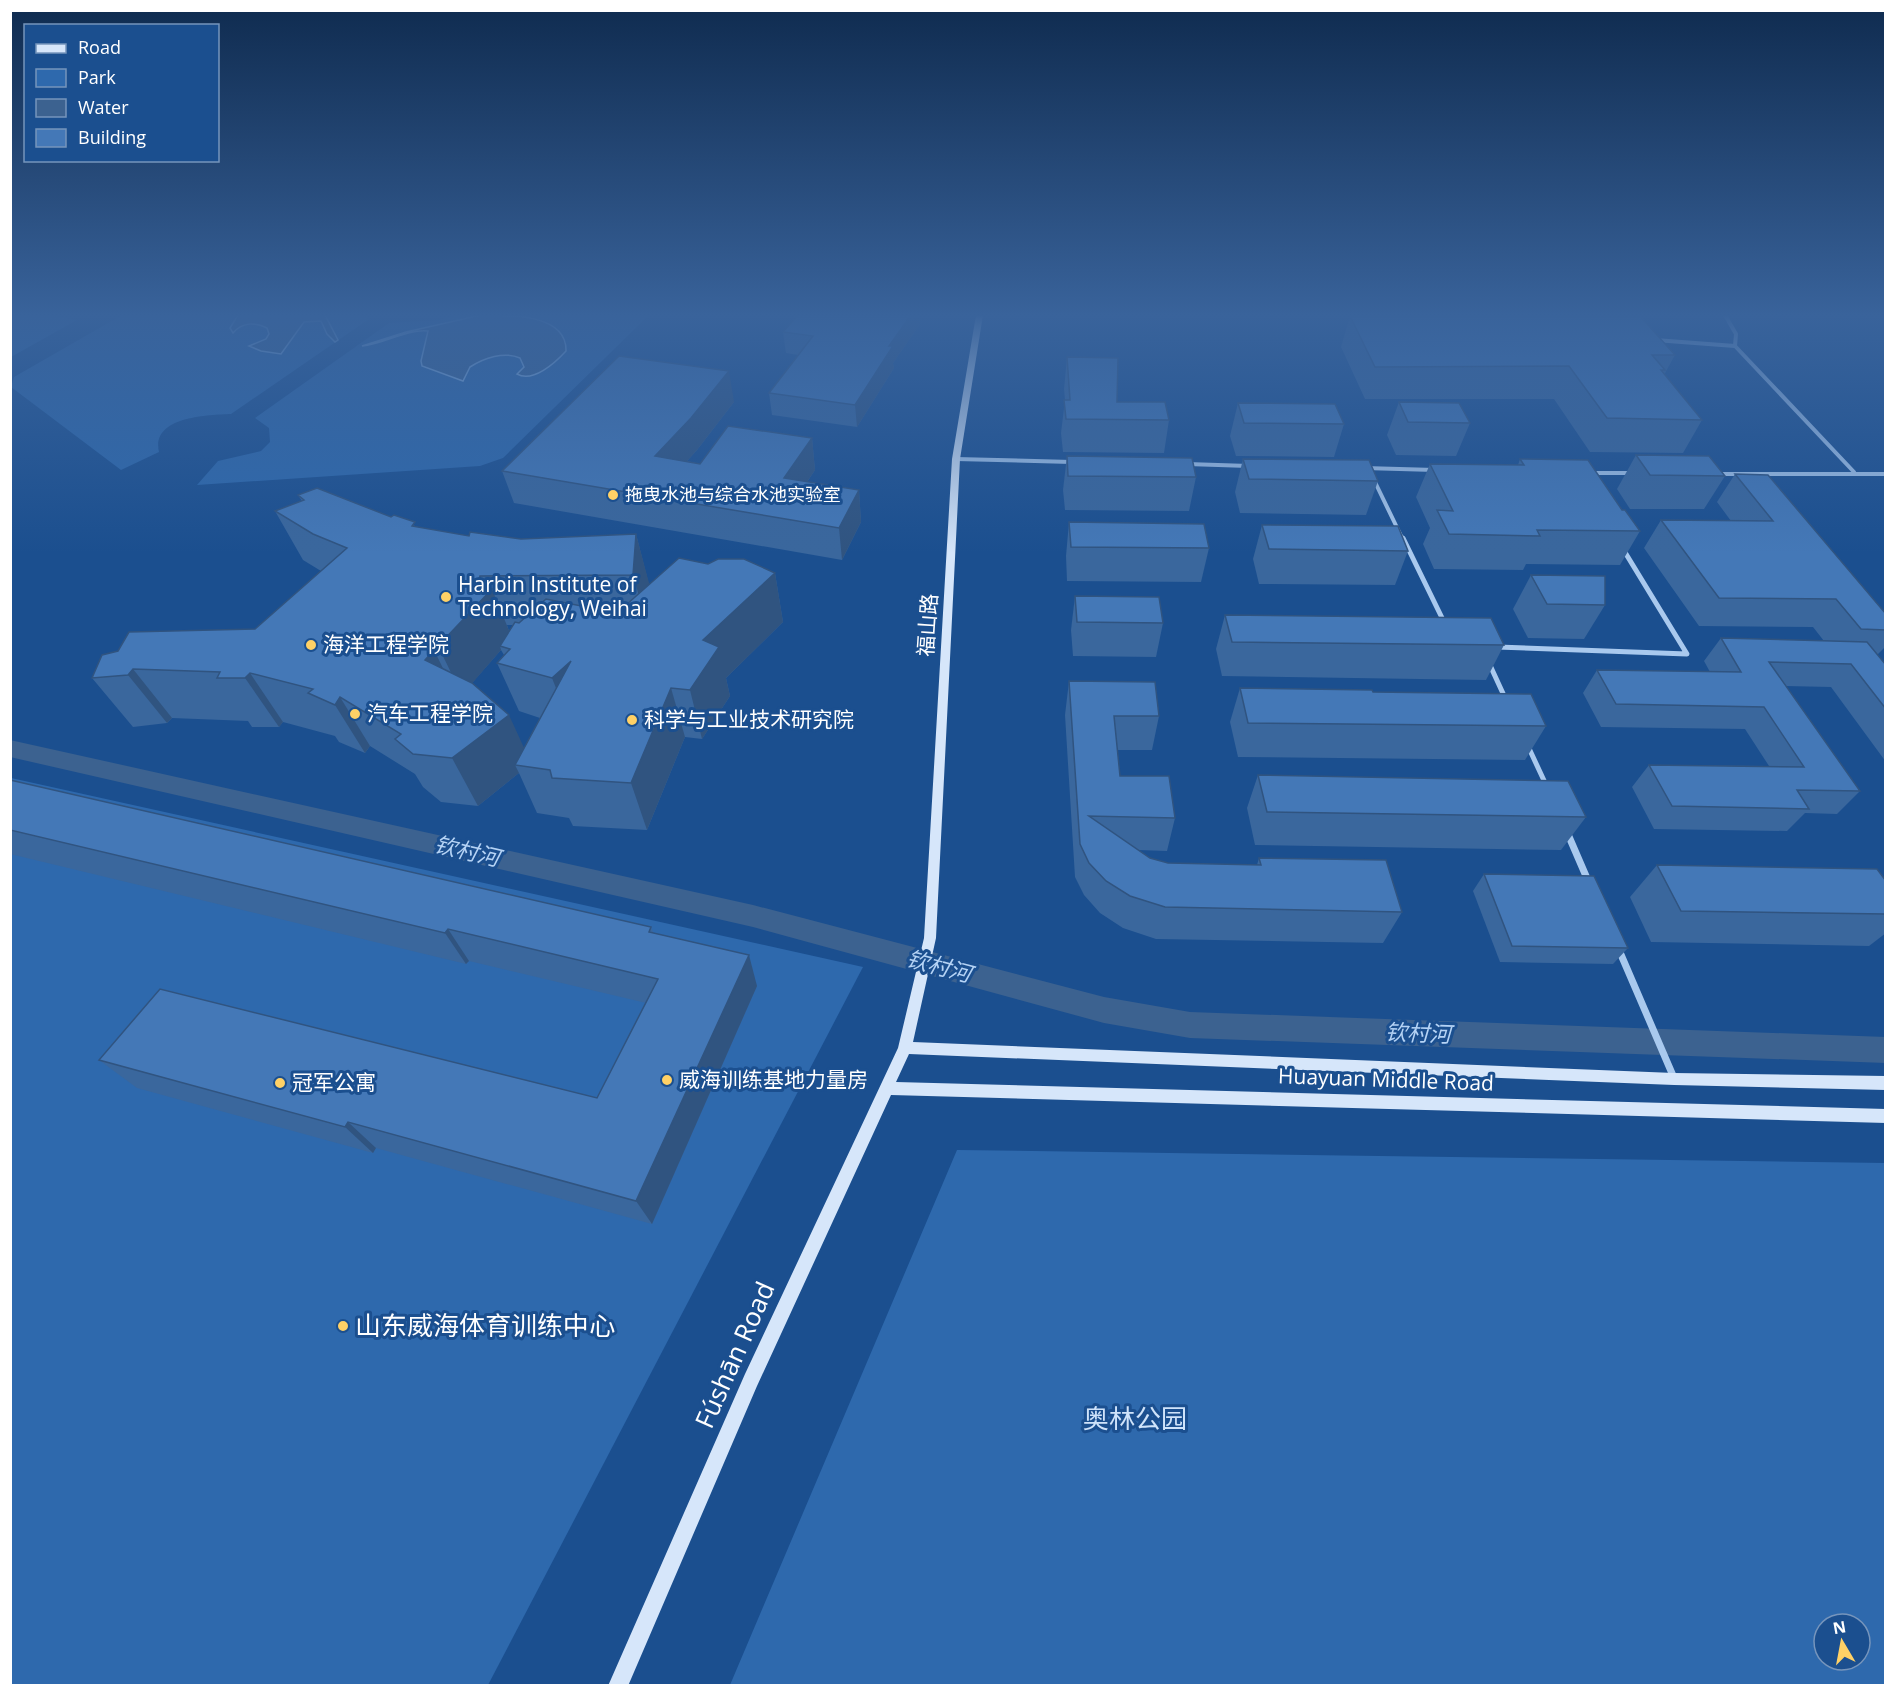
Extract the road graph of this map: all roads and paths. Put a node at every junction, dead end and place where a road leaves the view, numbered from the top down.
1 (967, 394) edge
2 (1780, 394) edge
3 (956, 459) junction
4 (1083, 462) edge
5 (1176, 464) edge
6 (1256, 466) edge
7 (1357, 468) edge
8 (1368, 468) junction
9 (1437, 470) edge
10 (1854, 472) junction
11 (1586, 473) edge
12 (1646, 473) edge
13 (1705, 474) edge
14 (1886, 474) edge
15 (1617, 540) edge
16 (1447, 627) edge
17 (1493, 647) edge
18 (1486, 657) edge
19 (1511, 709) edge
20 (1525, 740) edge
21 (1549, 793) edge
22 (1564, 825) edge
23 (1592, 890) edge
24 (1616, 943) edge
25 (919, 979) joint
26 (905, 1048) junction
27 (1674, 1079) junction
28 (1886, 1083) edge
29 (886, 1088) junction
30 (1886, 1116) edge
31 (618, 1686) edge

1 - 3 main road, 福山路
2 - 10 street
3 - 4 street
3 - 25 main road, 福山路
5 - 6 street
7 - 8 street
8 - 9 street
8 - 16 street
10 - 13 street
10 - 14 street
11 - 12 street
15 - 17 street
18 - 19 street
20 - 21 street
22 - 23 street
24 - 27 street
25 - 26 main road, Fúshān Road
26 - 27 main road, Huayuan Middle Road
26 - 29 main road, Fúshān Road
27 - 28 main road, Huayuan Middle Road
29 - 30 main road, Huayuan Middle Road
29 - 31 main road, Fúshān Road

